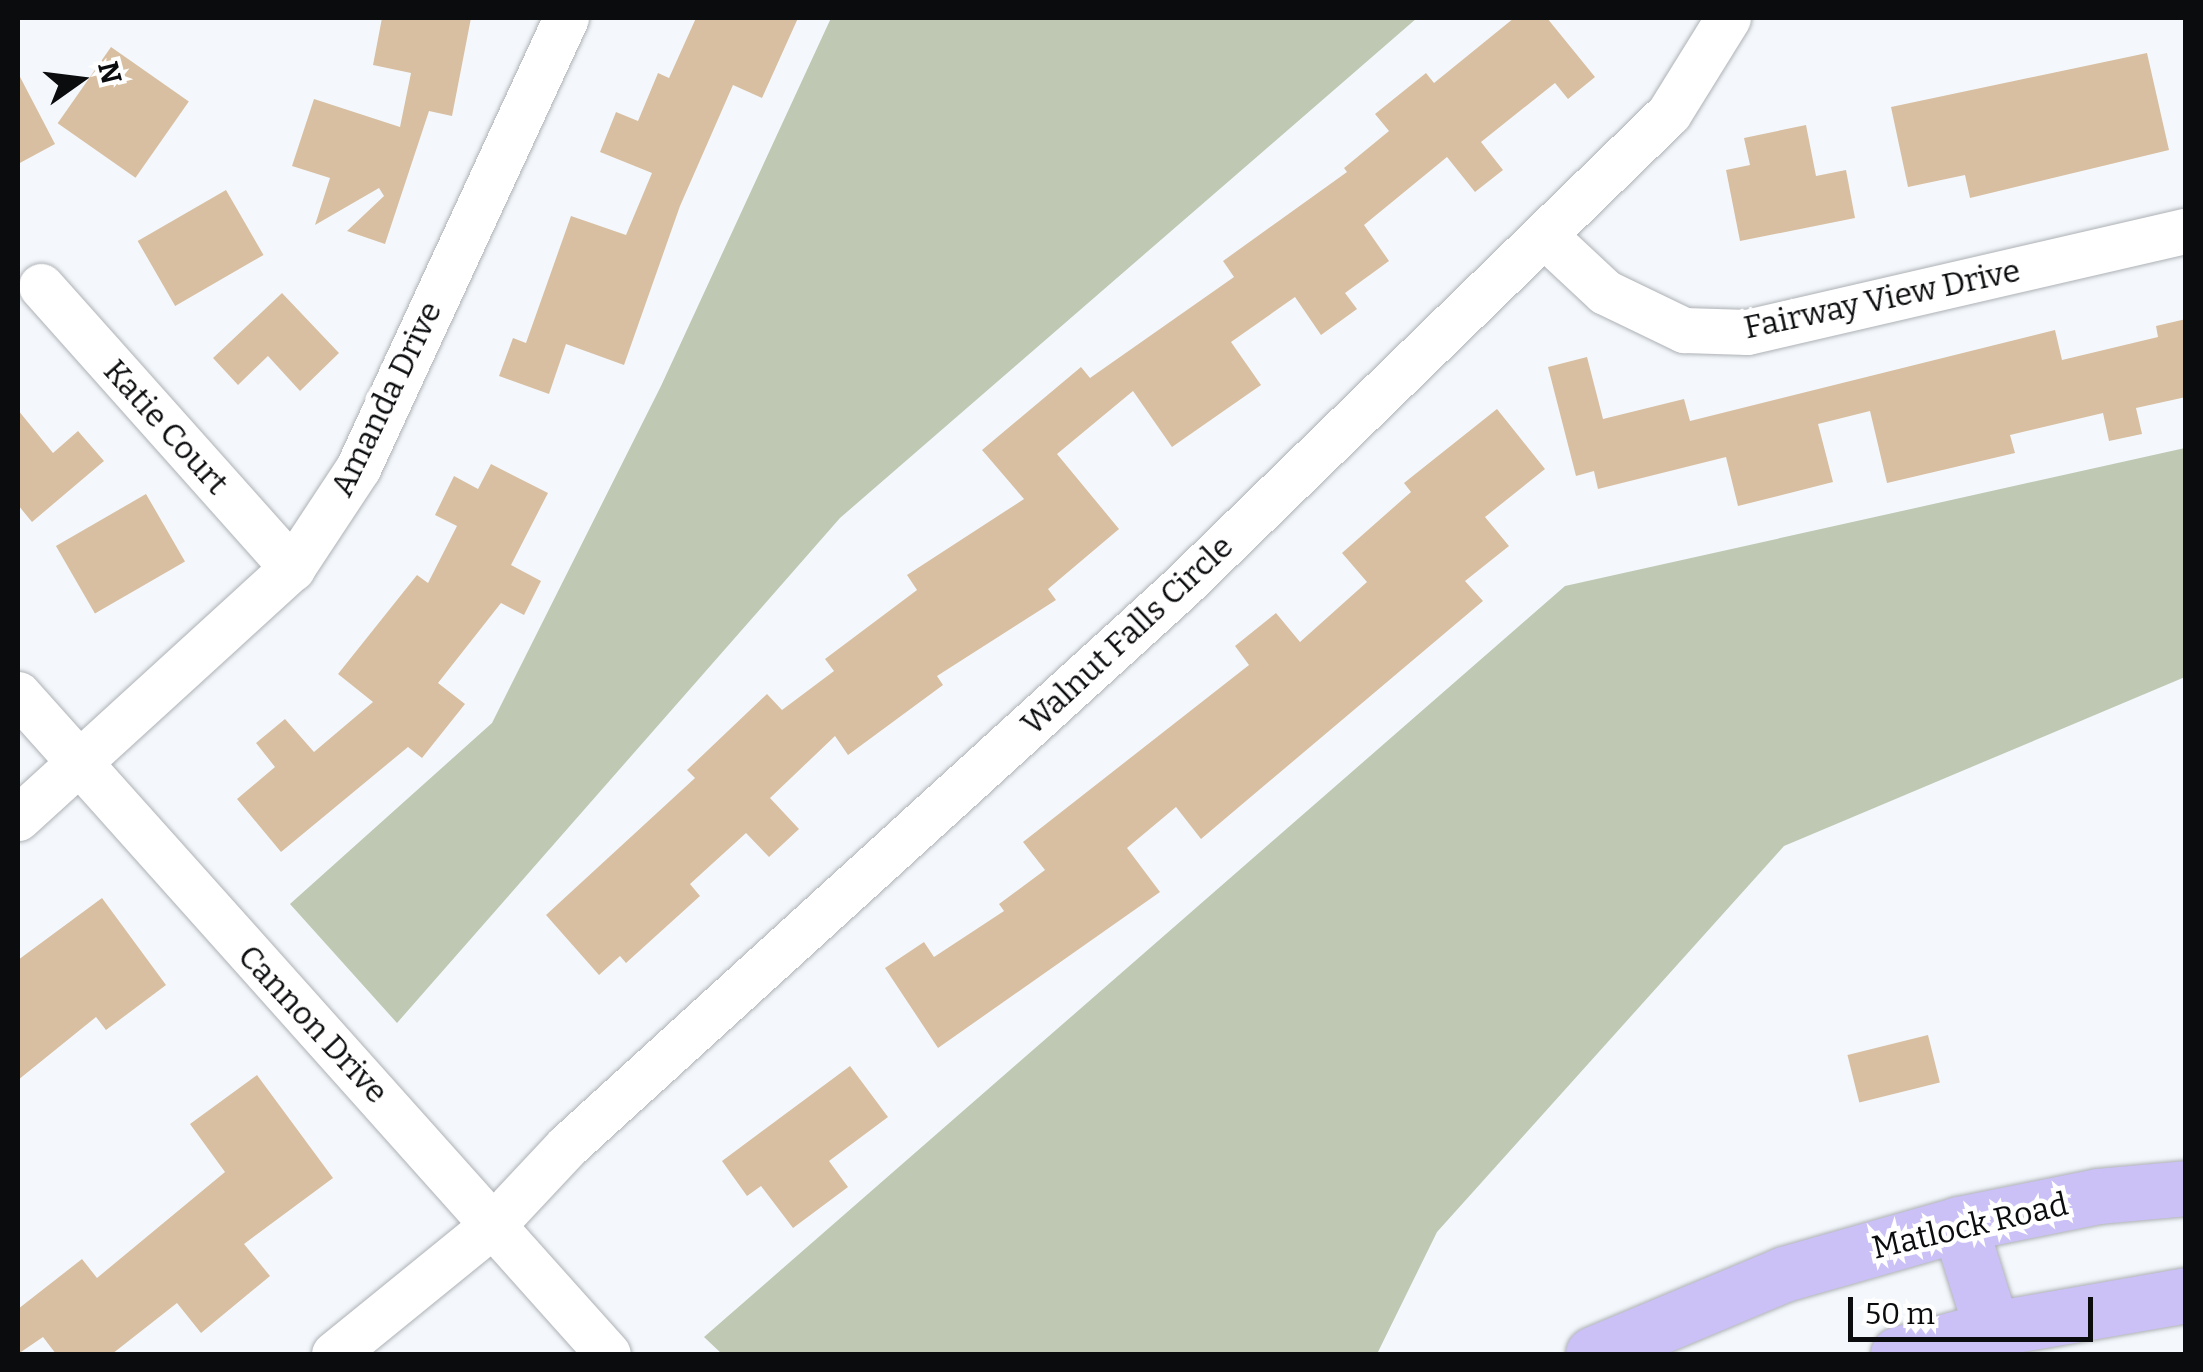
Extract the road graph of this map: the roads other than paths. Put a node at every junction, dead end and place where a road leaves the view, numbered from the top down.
1 (566, 18) edge
2 (1728, 18) edge
3 (2186, 232) edge
4 (1545, 236) junction
5 (40, 286) dead end
6 (292, 568) junction
7 (18, 694) edge
8 (78, 761) junction
9 (18, 818) edge
10 (2186, 1188) edge
11 (494, 1224) junction
12 (1959, 1224) junction
13 (2186, 1295) edge
14 (1992, 1329) junction
15 (334, 1354) edge
16 (608, 1354) edge
17 (1593, 1354) edge
18 (1898, 1354) edge

1 - 6 street, Amanda Drive
2 - 4 street, Walnut Falls Circle
3 - 4 street, Fairway View Drive
4 - 11 street, Walnut Falls Circle
5 - 6 street, Katie Court
6 - 8 street, Amanda Drive
7 - 8 street, Cannon Drive
8 - 9 street, Amanda Drive
8 - 11 street, Cannon Drive
10 - 12 main road, Matlock Road
11 - 15 street, Walnut Falls Circle
11 - 16 street, Cannon Drive
12 - 14 main road
12 - 17 main road, Matlock Road
13 - 14 main road
14 - 18 main road

